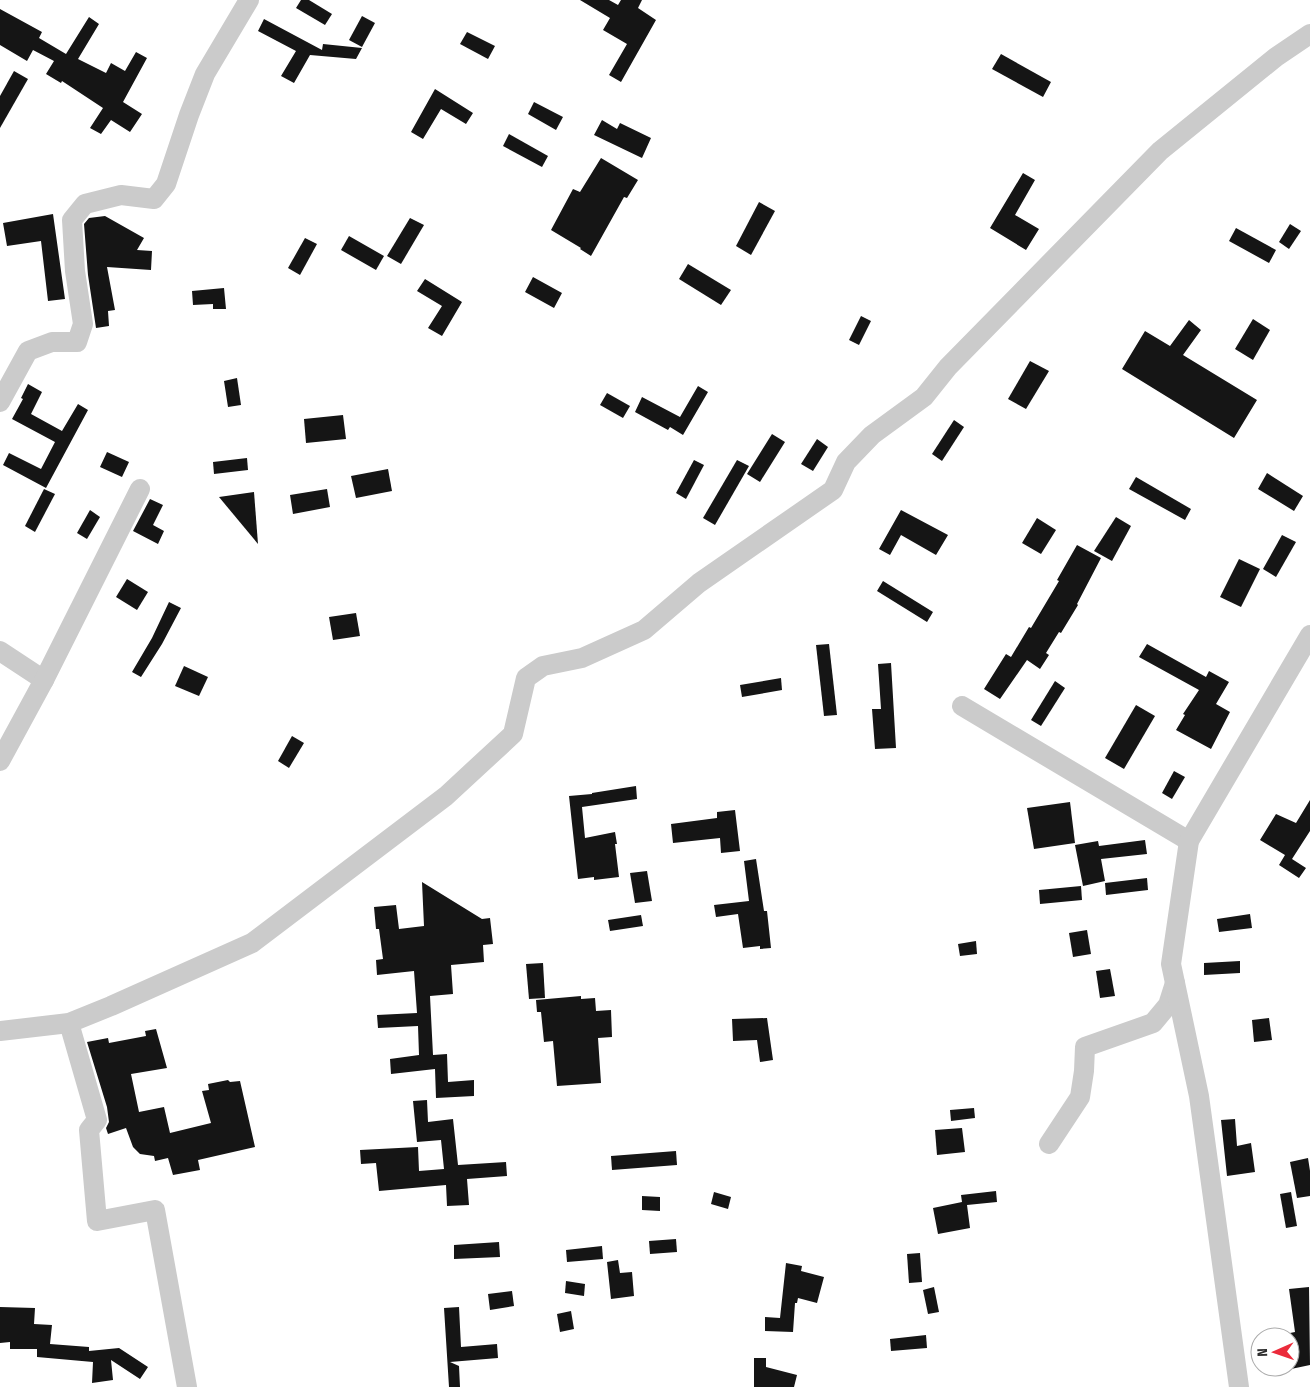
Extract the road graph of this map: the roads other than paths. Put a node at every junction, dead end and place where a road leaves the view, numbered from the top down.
1 (250, 0) edge
2 (1310, 34) edge
3 (0, 402) edge
4 (140, 488) dead end
5 (1310, 635) edge
6 (0, 651) edge
7 (44, 680) junction
8 (962, 706) dead end
9 (0, 761) edge
10 (1189, 840) junction
11 (1175, 983) junction
12 (69, 1023) junction
13 (0, 1031) edge
14 (1048, 1144) dead end
15 (187, 1387) edge
16 (1239, 1387) edge

1 - 3 street
2 - 12 street
4 - 7 street
5 - 10 street
6 - 7 street
7 - 9 street
8 - 10 street
10 - 11 street
11 - 14 street
11 - 16 street
12 - 13 street
12 - 15 street

